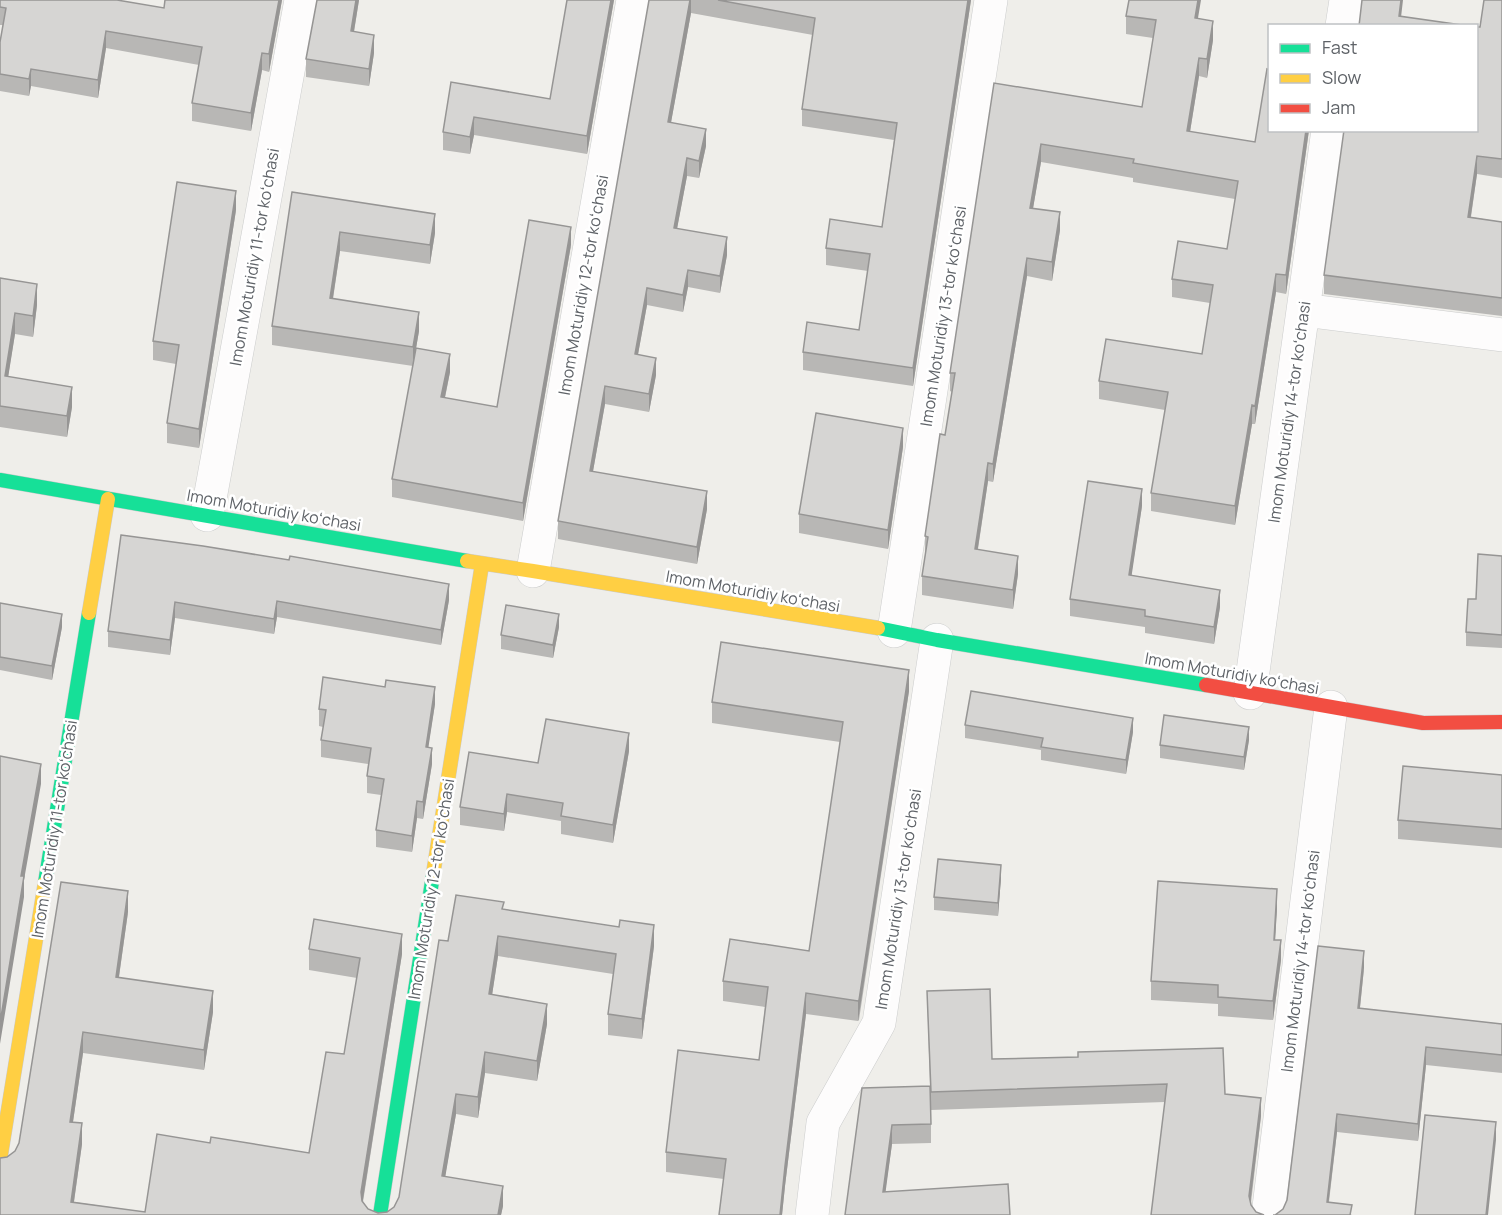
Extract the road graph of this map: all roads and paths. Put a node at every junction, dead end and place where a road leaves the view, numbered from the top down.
1 (301, 0) edge
2 (633, 0) edge
3 (991, 0) edge
4 (1346, 0) edge
5 (1342, 24) edge
6 (1328, 132) edge
7 (1303, 310) junction
8 (1502, 335) edge
9 (0, 480) edge
10 (108, 499) junction
11 (207, 514) junction
12 (482, 564) junction
13 (533, 571) junction
14 (894, 631) junction
15 (937, 640) junction
16 (1250, 693) junction
17 (1331, 707) junction
18 (1502, 722) edge
19 (0, 1160) edge
20 (380, 1215) edge
21 (812, 1215) edge
22 (1268, 1215) edge

1 - 11 street, Imom Moturidiy 11-tor koʻchasi
2 - 13 street, Imom Moturidiy 12-tor koʻchasi
3 - 14 street, Imom Moturidiy 13-tor koʻchasi
4 - 5 street
6 - 7 street, Imom Moturidiy 14-tor koʻchasi
7 - 8 street
7 - 16 street, Imom Moturidiy 14-tor koʻchasi
9 - 10 street, Imom Moturidiy koʻchasi
10 - 11 street, Imom Moturidiy koʻchasi
10 - 19 street, Imom Moturidiy 11-tor koʻchasi
11 - 12 street, Imom Moturidiy koʻchasi
12 - 13 street, Imom Moturidiy koʻchasi
12 - 20 street, Imom Moturidiy 12-tor koʻchasi
13 - 14 street, Imom Moturidiy koʻchasi
14 - 15 street, Imom Moturidiy koʻchasi
15 - 16 street, Imom Moturidiy koʻchasi
15 - 21 street, Imom Moturidiy 13-tor koʻchasi
16 - 17 street, Imom Moturidiy koʻchasi
17 - 18 street, Imom Moturidiy koʻchasi
17 - 22 street, Imom Moturidiy 14-tor koʻchasi

